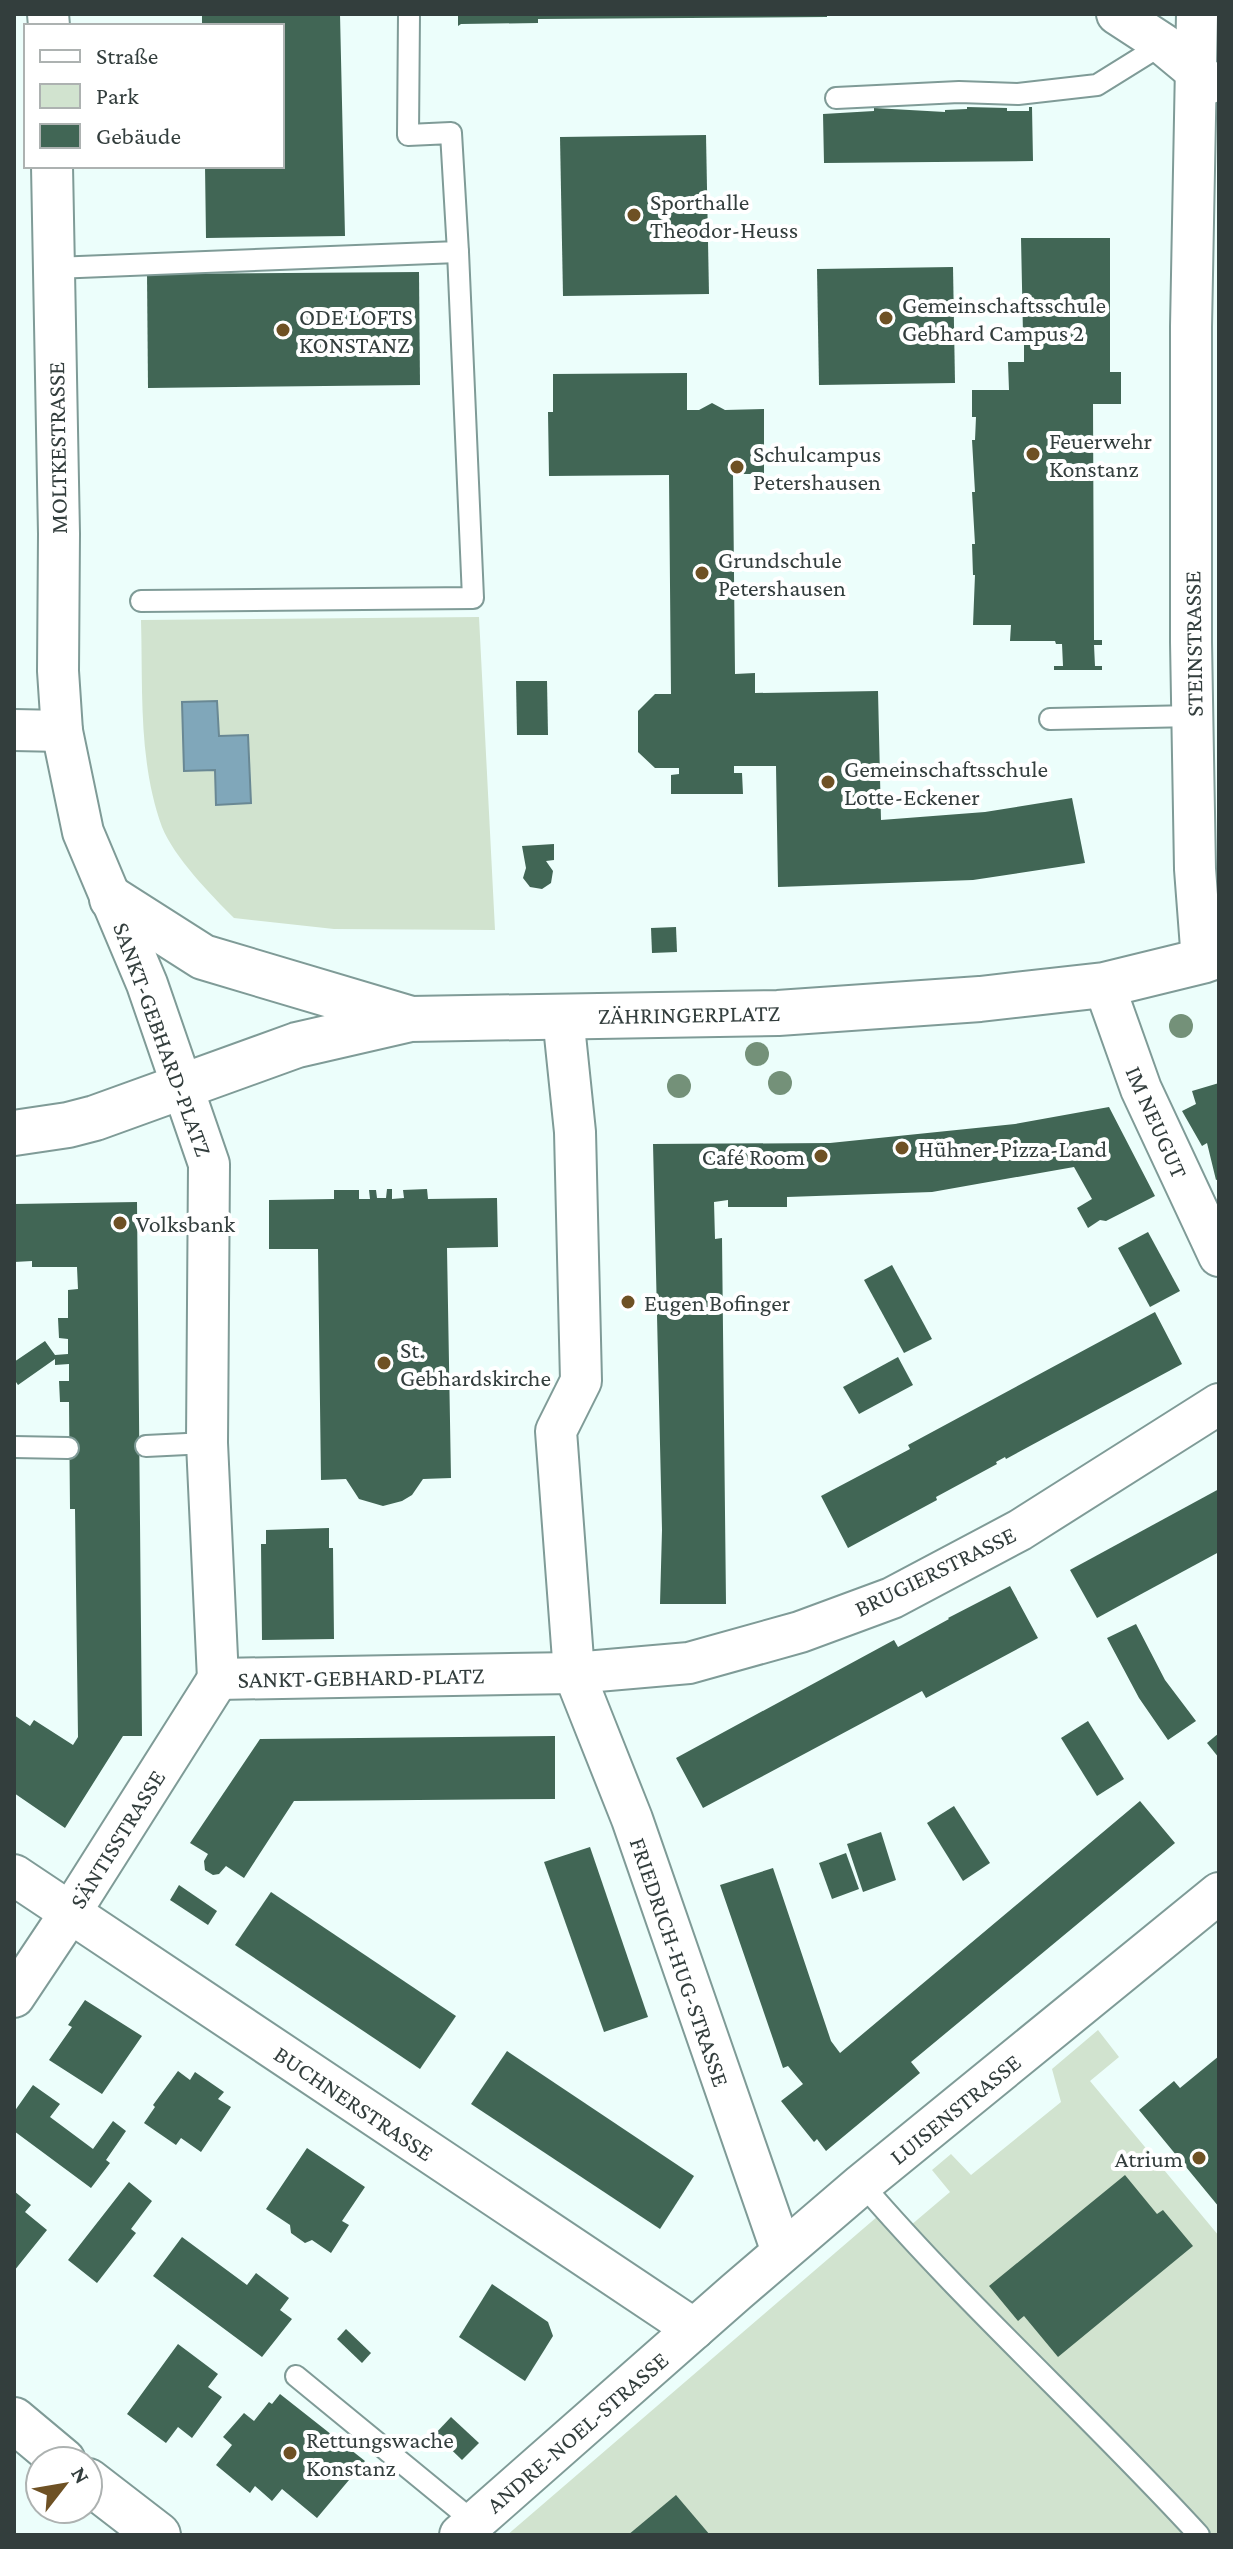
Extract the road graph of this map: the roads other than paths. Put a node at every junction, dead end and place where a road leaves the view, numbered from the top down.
1 (409, 14) edge
2 (1117, 14) edge
3 (1197, 14) edge
4 (1163, 44) junction
5 (1208, 82) edge
6 (836, 98) dead end
7 (52, 168) edge
8 (1219, 237) edge
9 (458, 252) junction
10 (54, 268) junction
11 (1191, 327) junction
12 (141, 601) dead end
13 (1194, 716) junction
14 (1050, 719) dead end
15 (14, 730) edge
16 (62, 731) junction
17 (112, 899) junction
18 (1213, 960) edge
19 (1104, 985) junction
20 (563, 1016) junction
21 (410, 1019) junction
22 (183, 1087) junction
23 (14, 1133) edge
24 (1219, 1256) edge
25 (1219, 1404) edge
26 (207, 1443) junction
27 (146, 1446) dead end
28 (14, 1447) edge
29 (68, 1448) dead end
30 (574, 1673) junction
31 (218, 1679) junction
32 (14, 1875) edge
33 (1219, 1893) edge
34 (70, 1913) junction
35 (14, 1997) edge
36 (862, 2184) junction
37 (782, 2252) junction
38 (694, 2329) junction
39 (296, 2376) dead end
40 (14, 2420) edge
41 (44, 2445) edge
42 (104, 2493) edge
43 (467, 2529) edge
44 (158, 2535) edge
45 (1199, 2535) edge

1 - 9 lane
2 - 4 street
3 - 5 street, STEINSTRASSE
4 - 5 street
4 - 6 lane
5 - 11 street, STEINSTRASSE
7 - 10 street, MOLTKESTRASSE
8 - 11 street, STEINSTRASSE
9 - 10 lane
9 - 12 lane
10 - 16 street, MOLTKESTRASSE
11 - 13 street, STEINSTRASSE
13 - 14 lane
13 - 18 street, STEINSTRASSE
15 - 16 street
16 - 17 street, SANKT-GEBHARD-PLATZ
17 - 21 main road
17 - 22 street, SANKT-GEBHARD-PLATZ
18 - 19 main road, ZÄHRINGERPLATZ
19 - 20 main road, ZÄHRINGERPLATZ
19 - 24 street, IM NEUGUT
20 - 21 main road, ZÄHRINGERPLATZ
20 - 30 street
21 - 22 main road, ZÄHRINGERPLATZ
22 - 23 main road, ZÄHRINGERPLATZ
22 - 26 street, SANKT-GEBHARD-PLATZ
25 - 30 street, BRUGIERSTRASSE
26 - 27 lane
26 - 31 street, SANKT-GEBHARD-PLATZ
28 - 29 lane
30 - 31 street, SANKT-GEBHARD-PLATZ
30 - 37 street, FRIEDRICH-HUG-STRASSE
31 - 34 street, SÄNTISSTRASSE
32 - 34 street, BUCHNERSTRASSE
33 - 36 street, LUISENSTRASSE
34 - 35 street, SÄNTISSTRASSE
34 - 38 street, BUCHNERSTRASSE
36 - 37 street, LUISENSTRASSE
36 - 45 lane
37 - 38 street, LUISENSTRASSE
38 - 43 street, ANDRE-NOEL-STRASSE
39 - 43 lane
40 - 41 main road
42 - 44 main road

